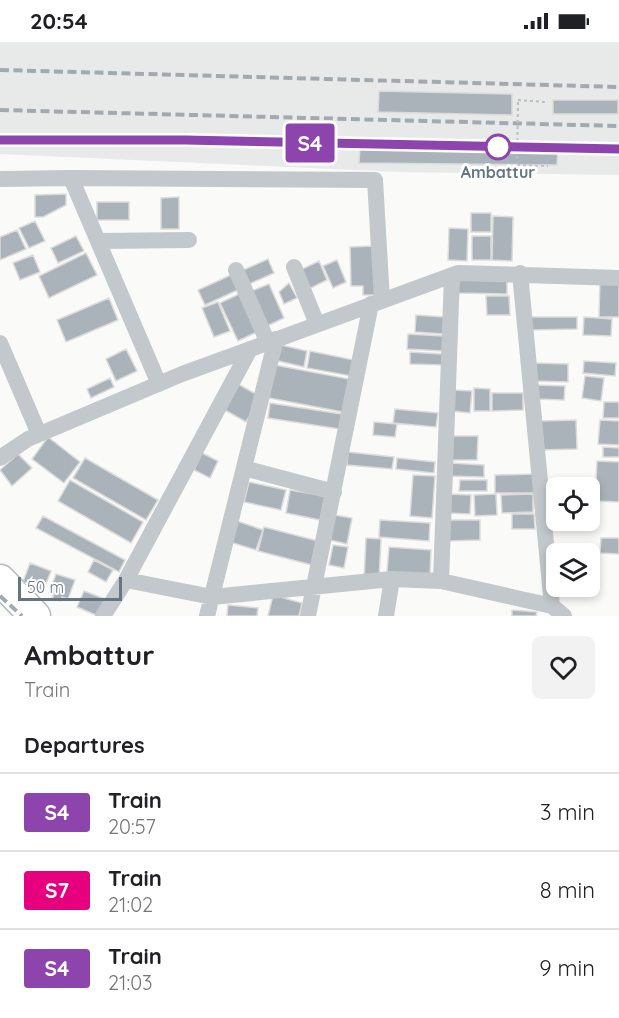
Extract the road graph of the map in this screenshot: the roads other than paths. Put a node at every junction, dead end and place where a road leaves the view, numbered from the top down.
1 (71, 178) junction
2 (0, 179) edge
3 (189, 240) dead end
4 (99, 242) junction
5 (294, 267) dead end
6 (236, 270) dead end
7 (520, 273) junction
8 (452, 275) junction
9 (619, 278) edge
10 (377, 302) junction
11 (317, 324) junction
12 (272, 341) junction
13 (0, 343) edge
14 (250, 350) junction
15 (159, 384) junction
16 (39, 434) junction
17 (0, 458) edge
18 (244, 468) junction
19 (334, 492) junction
20 (392, 579) junction
21 (0, 580) edge
22 (126, 580) junction
23 (441, 581) junction
24 (315, 588) junction
25 (212, 597) junction
26 (0, 602) edge
27 (558, 611) edge
28 (15, 616) edge
29 (35, 616) edge
30 (103, 616) edge
31 (207, 616) edge
32 (308, 616) edge
33 (386, 616) edge

1 - 2 street
1 - 4 street
1 - 10 street
3 - 4 street
4 - 15 street
5 - 11 street
6 - 12 street
7 - 8 street
7 - 9 street
7 - 27 street
8 - 10 street
8 - 23 street
10 - 11 street
10 - 19 street
11 - 12 street
12 - 14 street
12 - 18 street
13 - 16 street
14 - 15 street
14 - 22 street
15 - 16 street
16 - 17 street
18 - 19 street
18 - 25 street
19 - 24 street
20 - 23 street
20 - 24 street
20 - 33 street
21 - 29 highway
22 - 25 street
22 - 30 street
23 - 27 street
24 - 25 street
24 - 32 street
25 - 31 street
26 - 28 highway

